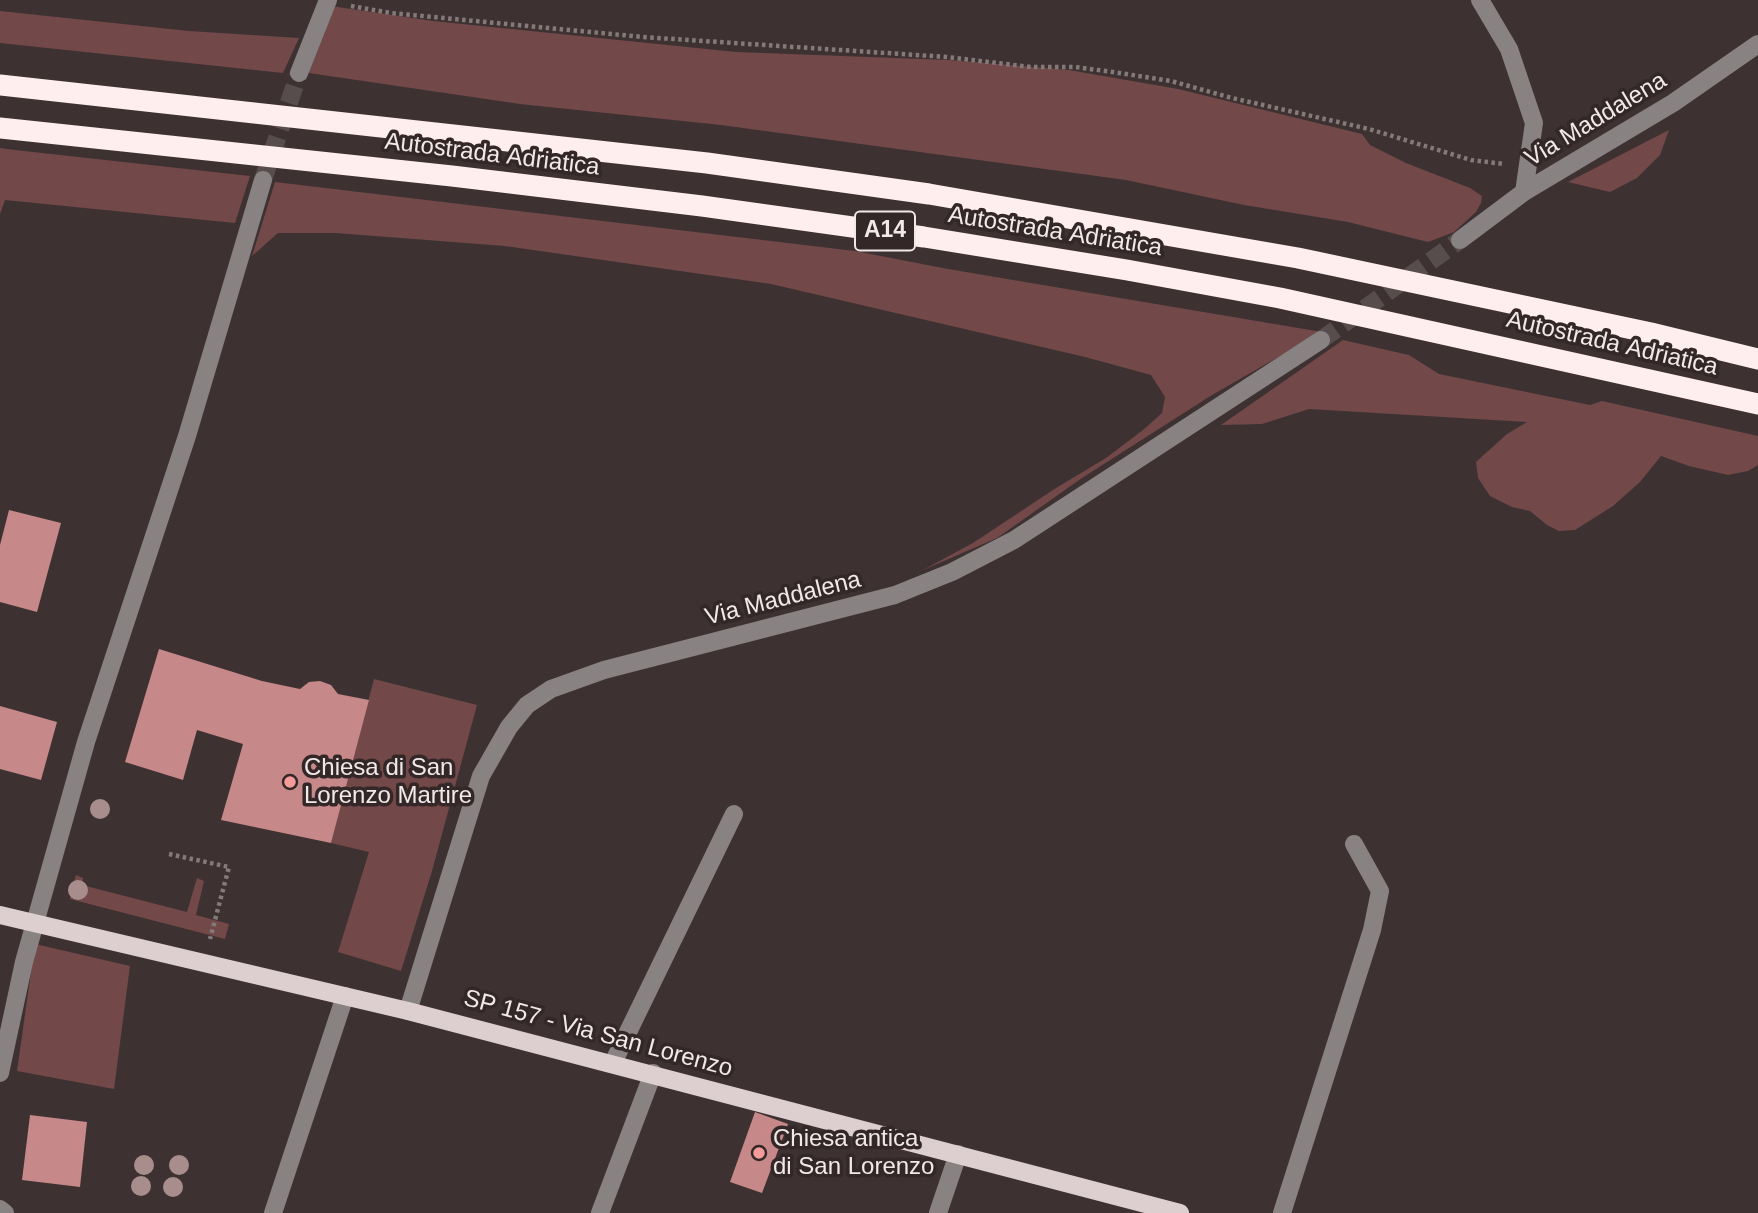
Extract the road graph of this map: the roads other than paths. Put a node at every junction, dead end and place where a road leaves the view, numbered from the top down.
1 (1480, 0) edge
2 (334, 1) edge
3 (1758, 44) edge
4 (299, 73) tunnel mouth
5 (0, 85) edge
6 (0, 128) edge
7 (263, 180) tunnel mouth
8 (1524, 192) junction
9 (1460, 240) tunnel mouth
10 (1321, 340) tunnel mouth
11 (1758, 359) edge
12 (1758, 404) edge
13 (734, 814) dead end
14 (1354, 845) dead end
15 (0, 915) edge
16 (35, 923) junction
17 (345, 996) junction
18 (408, 1011) junction
19 (613, 1063) junction
20 (0, 1073) edge
21 (653, 1073) junction
22 (958, 1154) junction
23 (0, 1209) edge
24 (5, 1213) edge
25 (273, 1213) edge
26 (600, 1213) edge
27 (938, 1213) edge
28 (1181, 1213) edge
29 (1282, 1213) edge

1 - 8 street
2 - 4 street
3 - 8 street, Via Maddalena
5 - 11 highway, Autostrada Adriatica / A14
6 - 12 highway, Autostrada Adriatica / A14
7 - 16 street
8 - 9 street, Via Maddalena
10 - 18 street, Via Maddalena
13 - 19 street
14 - 29 street
15 - 16 main road, SP 157 - Via San Lorenzo
16 - 17 main road, SP 157 - Via San Lorenzo
16 - 20 street
17 - 18 main road, SP 157 - Via San Lorenzo
17 - 25 street
18 - 19 main road, SP 157 - Via San Lorenzo
19 - 21 main road, SP 157 - Via San Lorenzo
21 - 22 main road, SP 157 - Via San Lorenzo
21 - 26 street
22 - 27 street
22 - 28 main road, SP 157 - Via San Lorenzo
23 - 24 street

